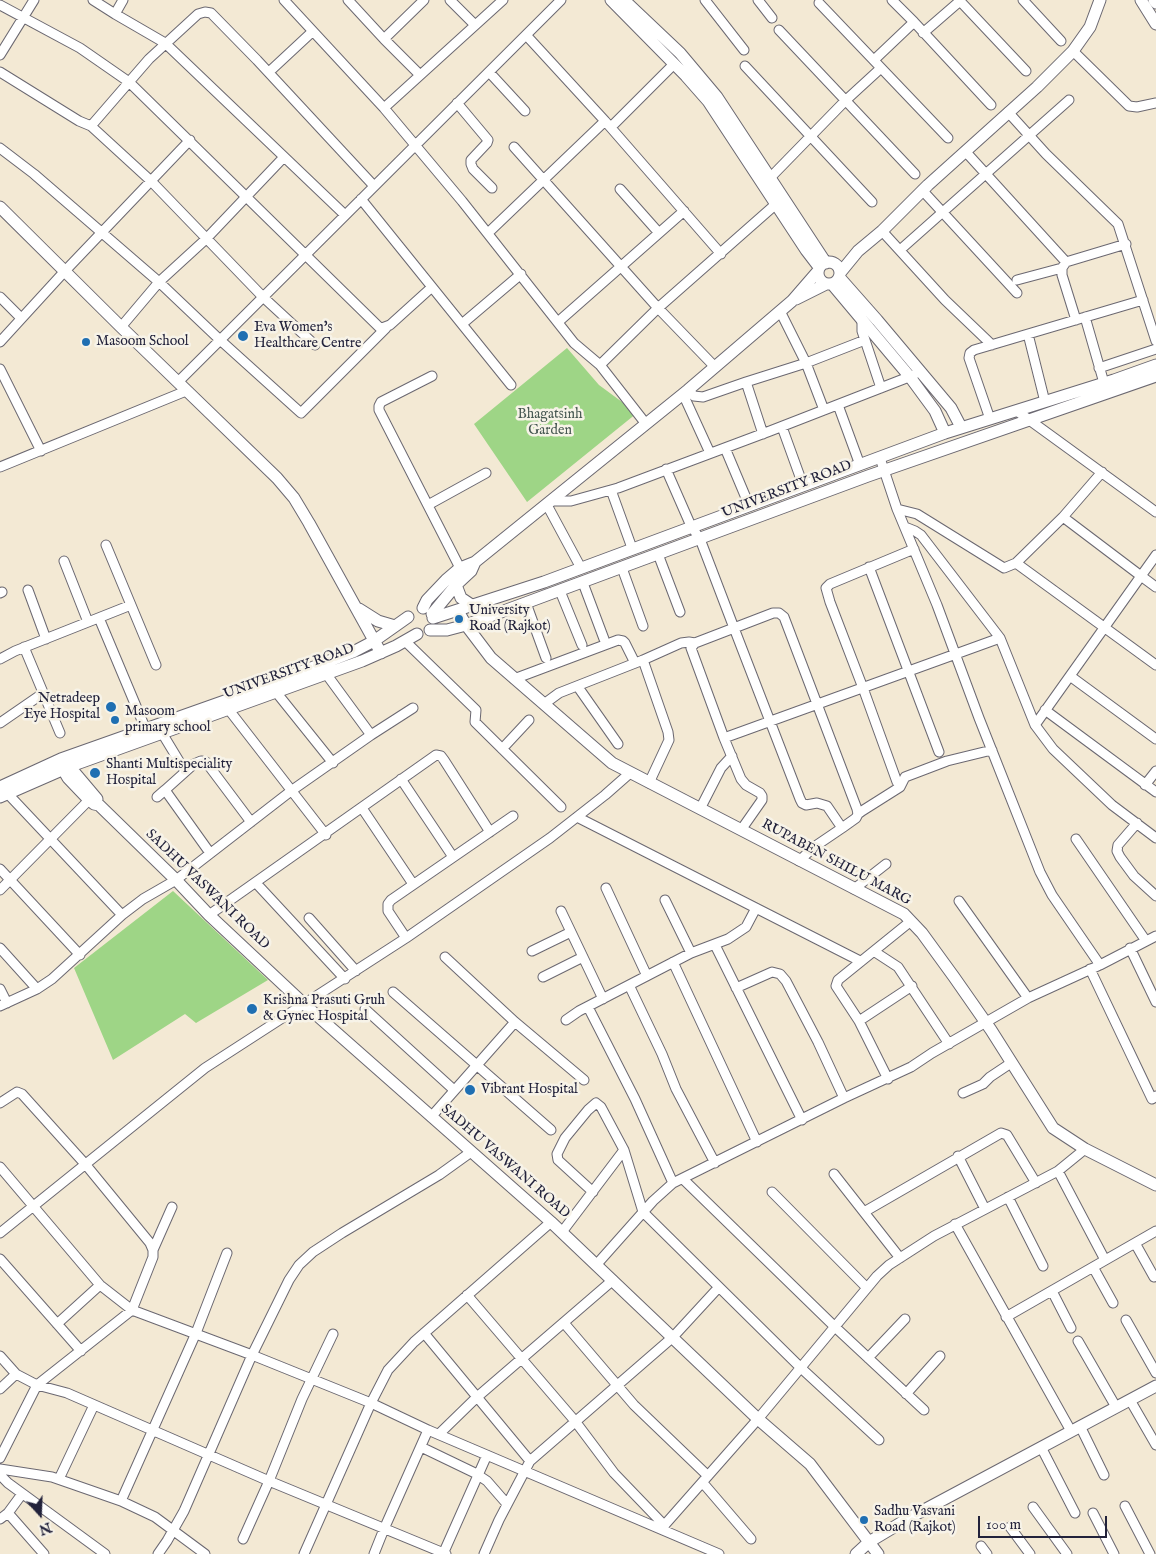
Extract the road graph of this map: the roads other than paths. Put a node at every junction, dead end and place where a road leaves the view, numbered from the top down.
1 (34, 0) edge
2 (93, 0) edge
3 (123, 0) edge
4 (284, 0) edge
5 (424, 0) edge
6 (450, 0) edge
7 (503, 0) edge
8 (561, 0) edge
9 (611, 0) edge
10 (624, 0) edge
11 (705, 0) edge
12 (758, 0) edge
13 (892, 0) edge
14 (960, 0) edge
15 (1023, 0) edge
16 (1100, 0) edge
17 (1141, 0) edge
18 (353, 2) edge
19 (819, 3) dead end
20 (0, 5) edge
21 (115, 14) junction
22 (22, 18) junction
23 (772, 18) dead end
24 (914, 22) junction
25 (1156, 24) edge
26 (475, 25) junction
27 (779, 30) dead end
28 (312, 32) junction
29 (923, 33) junction
30 (526, 35) junction
31 (384, 39) junction
32 (1060, 41) dead end
33 (165, 43) junction
34 (744, 50) dead end
35 (1074, 51) junction
36 (0, 55) edge
37 (874, 60) junction
38 (674, 64) junction
39 (745, 66) dead end
40 (881, 68) junction
41 (1026, 71) dead end
42 (0, 72) edge
43 (269, 72) junction
44 (489, 72) junction
45 (420, 75) junction
46 (129, 82) junction
47 (1069, 100) dead end
48 (845, 101) junction
49 (457, 103) junction
50 (1156, 103) edge
51 (991, 105) dead end
52 (384, 108) junction
53 (525, 111) dead end
54 (1008, 112) junction
55 (608, 124) junction
56 (91, 126) junction
57 (811, 136) junction
58 (1030, 136) junction
59 (948, 138) dead end
60 (190, 140) junction
61 (415, 145) junction
62 (514, 147) dead end
63 (0, 148) edge
64 (965, 151) junction
65 (284, 157) junction
66 (915, 174) dead end
67 (986, 175) junction
68 (543, 180) junction
69 (151, 181) junction
70 (767, 182) junction
71 (374, 186) junction
72 (492, 188) dead end
73 (620, 189) dead end
74 (922, 190) junction
75 (246, 195) junction
76 (361, 199) junction
77 (872, 202) dead end
78 (776, 204) junction
79 (0, 207) edge
80 (684, 211) junction
81 (943, 213) junction
82 (345, 215) junction
83 (882, 231) junction
84 (101, 233) junction
85 (659, 233) junction
86 (488, 234) junction
87 (206, 239) junction
88 (1126, 244) junction
89 (900, 250) junction
90 (858, 251) junction
91 (306, 254) junction
92 (721, 254) junction
93 (1064, 265) junction
94 (823, 266) junction
95 (620, 267) junction
96 (64, 272) junction
97 (520, 274) junction
98 (834, 280) junction
99 (1017, 280) dead end
100 (160, 282) junction
101 (432, 287) junction
102 (1017, 293) dead end
103 (0, 297) edge
104 (263, 297) junction
105 (1143, 300) junction
106 (792, 302) junction
107 (658, 308) junction
108 (780, 311) junction
109 (21, 318) junction
110 (1081, 318) junction
111 (862, 320) junction
112 (558, 322) junction
113 (462, 324) junction
114 (120, 327) junction
115 (386, 328) junction
116 (1028, 334) junction
117 (219, 340) junction
118 (865, 340) junction
119 (1156, 341) edge
120 (0, 342) edge
121 (992, 345) junction
122 (315, 346) dead end
123 (1156, 349) edge
124 (806, 363) junction
125 (600, 365) junction
126 (1156, 365) edge
127 (715, 367) junction
128 (1099, 368) junction
129 (0, 369) edge
130 (921, 371) junction
131 (432, 376) dead end
132 (910, 376) junction
133 (1156, 376) edge
134 (178, 382) junction
135 (746, 382) junction
136 (1104, 383) junction
137 (511, 385) dead end
138 (881, 388) junction
139 (186, 392) junction
140 (686, 392) junction
141 (1044, 402) junction
142 (838, 405) junction
143 (824, 410) junction
144 (1017, 411) junction
145 (990, 419) junction
146 (1029, 421) junction
147 (646, 424) junction
148 (782, 426) junction
149 (961, 427) junction
150 (945, 433) junction
151 (763, 434) junction
152 (725, 448) junction
153 (42, 450) junction
154 (710, 453) junction
155 (880, 458) junction
156 (860, 465) junction
157 (0, 467) edge
158 (666, 469) junction
159 (884, 471) junction
160 (1102, 472) junction
161 (486, 473) dead end
162 (803, 485) junction
163 (611, 490) junction
164 (550, 503) junction
165 (428, 504) junction
166 (749, 505) junction
167 (897, 509) junction
168 (1156, 512) edge
169 (1063, 517) junction
170 (691, 526) junction
171 (905, 527) junction
172 (700, 539) junction
173 (106, 545) dead end
174 (632, 548) junction
175 (914, 549) junction
176 (658, 554) junction
177 (1156, 555) edge
178 (64, 561) dead end
179 (475, 562) junction
180 (1016, 563) junction
181 (869, 567) junction
182 (460, 568) junction
183 (581, 568) junction
184 (622, 568) junction
185 (1141, 576) junction
186 (583, 583) junction
187 (456, 585) junction
188 (1156, 587) edge
189 (28, 590) dead end
190 (560, 591) junction
191 (526, 604) junction
192 (132, 605) junction
193 (355, 606) junction
194 (473, 606) junction
195 (458, 611) junction
196 (680, 612) dead end
197 (429, 613) junction
198 (408, 617) junction
199 (99, 618) junction
200 (88, 622) junction
201 (466, 625) junction
202 (394, 626) junction
203 (642, 626) dead end
204 (734, 628) junction
205 (1105, 628) junction
206 (430, 630) junction
207 (417, 634) junction
208 (46, 638) junction
209 (1000, 638) junction
210 (604, 639) dead end
211 (374, 641) junction
212 (405, 641) junction
213 (695, 643) junction
214 (582, 645) dead end
215 (24, 647) junction
216 (381, 653) junction
217 (955, 654) junction
218 (546, 658) dead end
219 (0, 659) edge
220 (639, 662) junction
221 (156, 664) dead end
222 (1156, 665) edge
223 (908, 672) junction
224 (327, 675) junction
225 (1070, 676) junction
226 (514, 679) junction
227 (578, 687) junction
228 (863, 688) junction
229 (276, 692) junction
230 (42, 694) junction
231 (544, 704) junction
232 (816, 704) junction
233 (413, 708) dead end
234 (229, 710) junction
235 (1045, 710) junction
236 (530, 720) dead end
237 (770, 722) junction
238 (0, 723) edge
239 (1035, 725) junction
240 (146, 730) junction
241 (60, 733) dead end
242 (162, 733) junction
243 (371, 735) junction
244 (724, 738) junction
245 (1156, 739) edge
246 (618, 744) dead end
247 (502, 749) junction
248 (992, 750) junction
249 (939, 752) dead end
250 (732, 756) junction
251 (65, 763) junction
252 (333, 763) junction
253 (185, 771) junction
254 (1156, 771) edge
255 (630, 773) junction
256 (401, 780) junction
257 (896, 782) dead end
258 (649, 783) junction
259 (1146, 784) junction
260 (166, 790) junction
261 (291, 791) junction
262 (1156, 792) edge
263 (3, 793) edge
264 (157, 797) dead end
265 (94, 803) junction
266 (561, 807) dead end
267 (362, 808) junction
268 (700, 809) junction
269 (858, 814) junction
270 (513, 816) dead end
271 (577, 817) junction
272 (251, 822) junction
273 (1137, 823) junction
274 (842, 828) junction
275 (741, 830) junction
276 (490, 832) junction
277 (326, 835) junction
278 (1156, 838) edge
279 (51, 839) junction
280 (1076, 839) dead end
281 (210, 853) junction
282 (453, 857) junction
283 (799, 860) junction
284 (886, 864) dead end
285 (0, 869) edge
286 (10, 880) junction
287 (176, 880) junction
288 (256, 883) junction
289 (413, 884) junction
290 (606, 888) dead end
291 (854, 889) junction
292 (0, 890) edge
293 (1156, 896) edge
294 (665, 900) dead end
295 (959, 900) dead end
296 (756, 908) junction
297 (561, 911) dead end
298 (122, 915) junction
299 (209, 915) junction
300 (310, 918) dead end
301 (912, 921) junction
302 (571, 932) junction
303 (1156, 936) edge
304 (406, 938) junction
305 (1146, 941) junction
306 (715, 945) junction
307 (0, 948) edge
308 (1130, 948) junction
309 (532, 950) dead end
310 (875, 952) junction
311 (691, 953) junction
312 (80, 955) junction
313 (444, 957) dead end
314 (583, 957) junction
315 (860, 961) junction
316 (673, 962) junction
317 (1100, 965) junction
318 (1090, 969) junction
319 (356, 972) junction
320 (647, 976) junction
321 (544, 977) dead end
322 (345, 979) junction
323 (629, 986) junction
324 (912, 986) junction
325 (736, 988) junction
326 (0, 989) edge
327 (37, 989) junction
328 (393, 992) dead end
329 (1028, 998) junction
330 (603, 999) junction
331 (1156, 1002) edge
332 (4, 1004) edge
333 (304, 1004) junction
334 (588, 1007) junction
335 (365, 1009) dead end
336 (566, 1020) dead end
337 (515, 1022) junction
338 (859, 1022) junction
339 (985, 1022) junction
340 (949, 1044) junction
341 (1011, 1063) junction
342 (477, 1065) junction
343 (888, 1079) junction
344 (584, 1080) dead end
345 (454, 1090) junction
346 (963, 1093) dead end
347 (844, 1098) junction
348 (1154, 1098) edge
349 (0, 1103) edge
350 (1156, 1108) edge
351 (431, 1116) junction
352 (802, 1120) junction
353 (551, 1130) dead end
354 (757, 1142) junction
355 (1085, 1149) junction
356 (624, 1150) junction
357 (471, 1152) junction
358 (958, 1156) junction
359 (715, 1163) junction
360 (86, 1165) junction
361 (0, 1167) edge
362 (1058, 1171) junction
363 (834, 1174) dead end
364 (683, 1179) junction
365 (673, 1183) junction
366 (1036, 1184) junction
367 (1156, 1185) edge
368 (593, 1192) junction
369 (772, 1192) dead end
370 (1008, 1197) junction
371 (32, 1207) junction
372 (172, 1207) dead end
373 (985, 1209) junction
374 (643, 1212) junction
375 (864, 1212) junction
376 (551, 1222) junction
377 (954, 1224) junction
378 (1156, 1231) edge
379 (562, 1232) junction
380 (0, 1233) edge
381 (1135, 1243) junction
382 (153, 1250) junction
383 (227, 1253) dead end
384 (900, 1258) junction
385 (0, 1259) edge
386 (1105, 1260) junction
387 (596, 1264) junction
388 (1043, 1266) dead end
389 (1093, 1267) junction
390 (1154, 1277) dead end
391 (613, 1280) junction
392 (100, 1285) junction
393 (718, 1287) junction
394 (866, 1287) junction
395 (1052, 1291) junction
396 (467, 1295) junction
397 (1113, 1303) dead end
398 (132, 1310) junction
399 (1006, 1317) junction
400 (906, 1319) dead end
401 (1126, 1320) dead end
402 (564, 1322) junction
403 (57, 1324) junction
404 (835, 1327) junction
405 (1071, 1328) dead end
406 (196, 1333) junction
407 (424, 1333) junction
408 (334, 1334) dead end
409 (673, 1337) junction
410 (1078, 1341) dead end
411 (81, 1350) junction
412 (252, 1355) junction
413 (0, 1356) edge
414 (940, 1356) dead end
415 (522, 1358) junction
416 (868, 1358) junction
417 (802, 1368) junction
418 (1156, 1373) edge
419 (16, 1374) junction
420 (312, 1379) junction
421 (37, 1385) junction
422 (617, 1385) junction
423 (1156, 1388) edge
424 (0, 1389) edge
425 (906, 1394) junction
426 (476, 1398) junction
427 (1130, 1400) junction
428 (371, 1403) junction
429 (94, 1405) junction
430 (1116, 1407) junction
431 (924, 1410) dead end
432 (758, 1420) junction
433 (575, 1421) junction
434 (1075, 1429) junction
435 (152, 1430) junction
436 (428, 1430) junction
437 (439, 1434) junction
438 (879, 1440) dead end
439 (1156, 1445) edge
440 (1041, 1446) junction
441 (421, 1447) junction
442 (487, 1454) junction
443 (209, 1455) junction
444 (0, 1458) edge
445 (530, 1461) junction
446 (0, 1469) edge
447 (524, 1470) junction
448 (0, 1475) edge
449 (478, 1475) junction
450 (1104, 1475) dead end
451 (59, 1479) junction
452 (706, 1480) junction
453 (269, 1481) junction
454 (22, 1494) junction
455 (121, 1501) junction
456 (326, 1504) junction
457 (507, 1504) junction
458 (1125, 1506) dead end
459 (1033, 1508) dead end
460 (1075, 1513) dead end
461 (1094, 1514) dead end
462 (4, 1516) edge
463 (662, 1527) junction
464 (1010, 1527) dead end
465 (384, 1528) junction
466 (173, 1530) junction
467 (242, 1539) dead end
468 (751, 1539) dead end
469 (869, 1542) junction
470 (981, 1546) dead end
471 (44, 1554) edge
472 (105, 1554) edge
473 (158, 1554) edge
474 (206, 1554) edge
475 (304, 1554) edge
476 (374, 1554) edge
477 (444, 1554) edge
478 (484, 1554) edge
479 (719, 1554) edge
480 (856, 1554) edge
481 (878, 1554) edge
482 (987, 1554) edge
483 (1030, 1554) edge
484 (1067, 1554) edge
485 (1114, 1554) edge
486 (1150, 1554) edge

1 - 22 street
2 - 21 street
3 - 21 street
4 - 28 street
5 - 31 street
6 - 26 street
7 - 26 street
8 - 30 street
9 - 38 street
10 - 70 street
11 - 34 street
12 - 23 street
13 - 24 street
14 - 29 street
14 - 41 street
15 - 32 street
16 - 35 street
17 - 25 street
18 - 31 street
19 - 37 street
20 - 22 street
21 - 33 street
22 - 36 street
22 - 46 street
24 - 29 street
24 - 37 street
26 - 45 street
27 - 48 street
28 - 43 street
28 - 52 street
29 - 51 street
30 - 44 street
30 - 55 street
31 - 45 street
33 - 43 street
33 - 46 street
33 - 65 street
35 - 50 street
35 - 54 street
37 - 40 street
38 - 55 street
38 - 70 street
39 - 57 street
40 - 48 street
40 - 59 street
42 - 56 street
43 - 71 street
44 - 49 street
44 - 53 street
45 - 52 street
46 - 56 street
46 - 60 street
47 - 58 street
48 - 57 street
48 - 66 street
49 - 61 street
49 - 72 street
52 - 61 street
54 - 58 street
54 - 64 street
55 - 68 street
55 - 80 street
56 - 69 street
57 - 70 street
57 - 77 street
58 - 67 street
58 - 88 street
60 - 69 street
60 - 75 street
61 - 71 street
61 - 86 street
62 - 68 street
63 - 84 street
64 - 67 street
64 - 74 street
65 - 75 street
65 - 82 street
67 - 81 street
67 - 93 street
68 - 86 street
68 - 95 street
69 - 84 street
69 - 87 street
70 - 78 street
70 - 94 street
71 - 76 street
73 - 85 street
74 - 81 street
74 - 83 street
75 - 87 street
75 - 91 street
76 - 82 street
76 - 101 street
78 - 92 street
78 - 94 street
79 - 96 street
80 - 85 street
80 - 92 street
81 - 89 street
81 - 102 street
82 - 91 street
83 - 89 street
83 - 90 street
84 - 96 street
84 - 100 street
85 - 95 street
86 - 97 street
87 - 100 street
87 - 104 street
88 - 93 street
88 - 105 street
89 - 121 street
90 - 94 street
90 - 98 street
91 - 104 street
91 - 115 street
92 - 107 street
93 - 99 street
93 - 110 street
94 - 98 street
94 - 98 street
94 - 106 street
95 - 107 street
95 - 112 street
96 - 109 street
96 - 114 street
97 - 112 street
97 - 113 street
98 - 106 street
98 - 111 street
98 - 130 street
100 - 114 street
100 - 117 street
101 - 113 street
101 - 115 street
103 - 109 street
104 - 117 street
104 - 122 street
105 - 110 street
105 - 119 street
106 - 108 street
107 - 125 street
107 - 127 street
108 - 124 street
108 - 127 street
109 - 120 street
110 - 116 street
110 - 128 street
111 - 118 street
111 - 132 street
112 - 125 street
113 - 137 street
114 - 134 street
115 - 117 street
116 - 121 street
116 - 141 street
117 - 134 street
118 - 124 street
118 - 138 street
121 - 145 street
123 - 128 street
124 - 135 street
124 - 143 street
125 - 147 street
126 - 136 street, UNIVERSITY ROAD
127 - 140 street
128 - 136 street
129 - 153 street
130 - 132 street
130 - 149 street
131 - 165 street
132 - 138 street
132 - 150 street
133 - 146 street, UNIVERSITY ROAD
134 - 139 street
135 - 140 street
135 - 151 street
136 - 141 street, UNIVERSITY ROAD
138 - 142 street
139 - 153 street
139 - 193 street
140 - 147 street
140 - 154 street
141 - 144 street, UNIVERSITY ROAD
142 - 143 street
142 - 156 street
143 - 148 street
144 - 145 street, UNIVERSITY ROAD
144 - 146 street
145 - 149 street, UNIVERSITY ROAD
146 - 159 street, UNIVERSITY ROAD
146 - 160 street
147 - 164 street
148 - 151 street
148 - 162 street
149 - 150 street, UNIVERSITY ROAD
150 - 155 street, UNIVERSITY ROAD
151 - 152 street
152 - 154 street
152 - 166 street
153 - 157 street
154 - 158 street
155 - 156 street, UNIVERSITY ROAD
155 - 159 street
156 - 162 street, UNIVERSITY ROAD
158 - 163 street
158 - 170 street
159 - 167 street
159 - 172 street, UNIVERSITY ROAD
160 - 168 street
160 - 169 street
161 - 165 street
162 - 166 street, UNIVERSITY ROAD
163 - 164 street
163 - 174 street
164 - 179 street
164 - 183 street
165 - 182 street
166 - 170 street, UNIVERSITY ROAD
167 - 171 street
167 - 180 street
169 - 180 street
169 - 185 street
170 - 172 street
170 - 174 street, UNIVERSITY ROAD
171 - 175 street
171 - 209 street
172 - 176 street, UNIVERSITY ROAD
172 - 204 street
173 - 192 street
174 - 183 street, UNIVERSITY ROAD
175 - 181 street
175 - 217 street
176 - 184 street, UNIVERSITY ROAD
176 - 196 street
177 - 185 street
178 - 200 street
179 - 182 street
179 - 187 street
180 - 205 street
181 - 223 street
181 - 228 street
182 - 197 street
183 - 194 street, UNIVERSITY ROAD
184 - 186 street, UNIVERSITY ROAD
184 - 203 street
185 - 188 street
185 - 205 street
186 - 190 street, UNIVERSITY ROAD
186 - 210 street
187 - 194 street
187 - 197 street
189 - 208 street
190 - 191 street, UNIVERSITY ROAD
190 - 214 street
191 - 201 street, UNIVERSITY ROAD
191 - 218 street
192 - 199 street
192 - 221 street
193 - 202 street
193 - 211 street
194 - 195 street, UNIVERSITY ROAD
195 - 197 street, UNIVERSITY ROAD
195 - 201 street, RUPABEN SHILU MARG
197 - 198 street
197 - 206 street
198 - 202 street, UNIVERSITY ROAD
198 - 207 street
199 - 200 street
199 - 240 street
200 - 208 street
201 - 206 street, UNIVERSITY ROAD
201 - 226 street, RUPABEN SHILU MARG
202 - 211 street, UNIVERSITY ROAD
204 - 213 street
204 - 232 street
204 - 237 street
205 - 222 street
205 - 225 street
206 - 207 street
207 - 212 street, UNIVERSITY ROAD
208 - 215 street
209 - 217 street
209 - 239 street
211 - 216 street
211 - 240 street, UNIVERSITY ROAD
212 - 216 street, UNIVERSITY ROAD
212 - 247 street
213 - 220 street
213 - 244 street
215 - 219 street
215 - 230 street
216 - 224 street, UNIVERSITY ROAD
217 - 223 street
217 - 248 street
220 - 226 street
220 - 227 street
220 - 258 street
223 - 228 street
223 - 249 street
224 - 229 street, UNIVERSITY ROAD
224 - 243 street
225 - 235 street
225 - 245 street
226 - 231 street, RUPABEN SHILU MARG
227 - 231 street
227 - 246 street
228 - 232 street
228 - 257 street
229 - 234 street, UNIVERSITY ROAD
229 - 252 street
230 - 238 street
230 - 241 street
231 - 255 street, RUPABEN SHILU MARG
232 - 237 street
232 - 269 street
233 - 243 street
234 - 242 street, UNIVERSITY ROAD
234 - 261 street
235 - 239 street
235 - 259 street
236 - 247 street
237 - 244 street
237 - 274 street
239 - 273 street
240 - 251 street, UNIVERSITY ROAD
242 - 251 street, UNIVERSITY ROAD
242 - 253 street
243 - 252 street
244 - 250 street
247 - 266 street
248 - 269 street
248 - 317 street
250 - 268 street
250 - 275 street
251 - 263 street, UNIVERSITY ROAD
251 - 265 street, SADHU VASWANI ROAD
252 - 261 street
253 - 260 street
253 - 272 street
254 - 259 street
255 - 258 street, RUPABEN SHILU MARG
255 - 271 street
256 - 267 street
256 - 276 street
256 - 282 street
258 - 268 street, RUPABEN SHILU MARG
259 - 262 street
260 - 264 street
260 - 281 street
261 - 272 street
261 - 277 street
263 - 279 street
265 - 279 street
265 - 287 street, SADHU VASWANI ROAD
267 - 277 street
267 - 289 street
268 - 275 street, RUPABEN SHILU MARG
269 - 274 street
270 - 276 street
271 - 296 street
271 - 304 street
272 - 281 street
273 - 278 street
273 - 293 street
274 - 283 street
275 - 283 street, RUPABEN SHILU MARG
276 - 282 street
277 - 288 street
279 - 286 street
279 - 298 street
280 - 305 street
281 - 287 street
282 - 289 street
283 - 291 street, RUPABEN SHILU MARG
284 - 291 street
285 - 286 street
286 - 292 street
286 - 312 street
287 - 298 street
287 - 299 street, SADHU VASWANI ROAD
288 - 299 street
288 - 322 street
289 - 304 street
290 - 320 street
291 - 301 street, RUPABEN SHILU MARG
294 - 311 street
295 - 329 street
296 - 306 street
296 - 315 street
297 - 302 street
298 - 312 street
299 - 333 street, SADHU VASWANI ROAD
300 - 319 street
301 - 310 street
301 - 339 street, RUPABEN SHILU MARG
302 - 309 street
302 - 314 street
303 - 305 street
304 - 319 street
305 - 308 street
306 - 311 street
306 - 325 street
307 - 327 street
308 - 317 street
308 - 331 street
310 - 315 street
310 - 324 street
311 - 316 street
312 - 327 street
313 - 337 street
314 - 321 street
314 - 330 street
315 - 338 street
316 - 320 street
316 - 354 street
317 - 318 street
318 - 329 street
318 - 348 street
319 - 322 street
320 - 323 street
322 - 333 street
323 - 330 street
323 - 359 street
324 - 338 street
324 - 340 street
325 - 347 street
325 - 352 street
326 - 332 street
327 - 332 street
328 - 342 street
329 - 339 street
330 - 334 street
333 - 351 street, SADHU VASWANI ROAD
333 - 360 street
334 - 336 street
334 - 365 street
335 - 345 street
337 - 342 street
337 - 344 street
338 - 343 street
339 - 340 street
339 - 341 street, RUPABEN SHILU MARG
340 - 343 street
341 - 346 street
341 - 355 street, RUPABEN SHILU MARG
342 - 345 street
342 - 353 street
343 - 347 street
345 - 351 street
347 - 352 street
348 - 350 street
349 - 360 street
351 - 357 street, SADHU VASWANI ROAD
352 - 354 street
354 - 359 street
355 - 362 street
355 - 367 street, RUPABEN SHILU MARG
356 - 368 street
356 - 368 street
356 - 374 street
357 - 376 street, SADHU VASWANI ROAD
357 - 412 street
358 - 366 street
358 - 373 street
358 - 375 street
359 - 364 street
360 - 371 street
360 - 382 street
361 - 371 street
362 - 366 street
362 - 386 street
363 - 375 street
364 - 365 street
364 - 404 street
365 - 374 street
366 - 370 street
368 - 379 street
369 - 394 street
370 - 373 street
370 - 388 street
371 - 380 street
371 - 392 street
372 - 382 street
373 - 377 street
374 - 387 street
374 - 393 street
375 - 384 street
376 - 379 street, SADHU VASWANI ROAD
376 - 396 street
377 - 384 street
377 - 399 street
378 - 381 street
379 - 387 street, SADHU VASWANI ROAD
381 - 386 street
381 - 390 street
382 - 398 street
383 - 406 street
384 - 394 street
385 - 403 street
386 - 389 street
387 - 391 street, SADHU VASWANI ROAD
389 - 395 street
389 - 397 street
391 - 402 street
391 - 409 street, SADHU VASWANI ROAD
392 - 398 street
392 - 403 street
393 - 409 street
393 - 417 street
394 - 404 street
395 - 399 street
395 - 405 street
396 - 407 street
396 - 415 street
398 - 406 street
398 - 411 street
399 - 434 street
400 - 416 street
401 - 418 street
402 - 415 street
402 - 422 street
403 - 411 street
404 - 416 street
404 - 417 street
406 - 412 street
406 - 435 street
407 - 426 street
407 - 428 street
408 - 420 street
409 - 422 street
409 - 432 street, SADHU VASWANI ROAD
410 - 430 street
411 - 421 street
412 - 420 street
412 - 443 street
413 - 419 street
414 - 425 street
415 - 426 street
415 - 433 street
416 - 425 street
417 - 432 street
417 - 438 street
419 - 421 street
419 - 424 street
420 - 428 street
420 - 453 street
421 - 429 street
421 - 444 street
422 - 433 street
422 - 452 street
423 - 427 street
425 - 431 street
426 - 437 street
426 - 445 street
427 - 430 street
427 - 439 street
428 - 436 street
428 - 456 street
429 - 435 street
429 - 451 street
430 - 434 street
432 - 452 street
432 - 469 street, SADHU VASWANI ROAD
433 - 445 street
433 - 463 street
434 - 440 street
434 - 450 street
435 - 443 street
435 - 455 street
436 - 437 street
436 - 441 street
437 - 442 street
440 - 460 street
440 - 469 street
441 - 449 street
441 - 465 street
442 - 447 street
442 - 449 street
443 - 453 street
443 - 466 street
445 - 447 street
446 - 451 street
447 - 457 street
447 - 463 street
448 - 454 street
449 - 457 street
449 - 477 street
451 - 455 street
452 - 463 street
452 - 468 street
453 - 456 street
453 - 467 street
454 - 462 street
454 - 472 street
455 - 466 street
456 - 465 street
456 - 475 street
457 - 478 street
458 - 486 street
459 - 484 street
461 - 485 street
462 - 471 street
463 - 479 street
464 - 483 street
465 - 476 street
465 - 477 street
466 - 473 street
466 - 474 street
469 - 480 street
469 - 481 street, SADHU VASWANI ROAD
470 - 482 street

